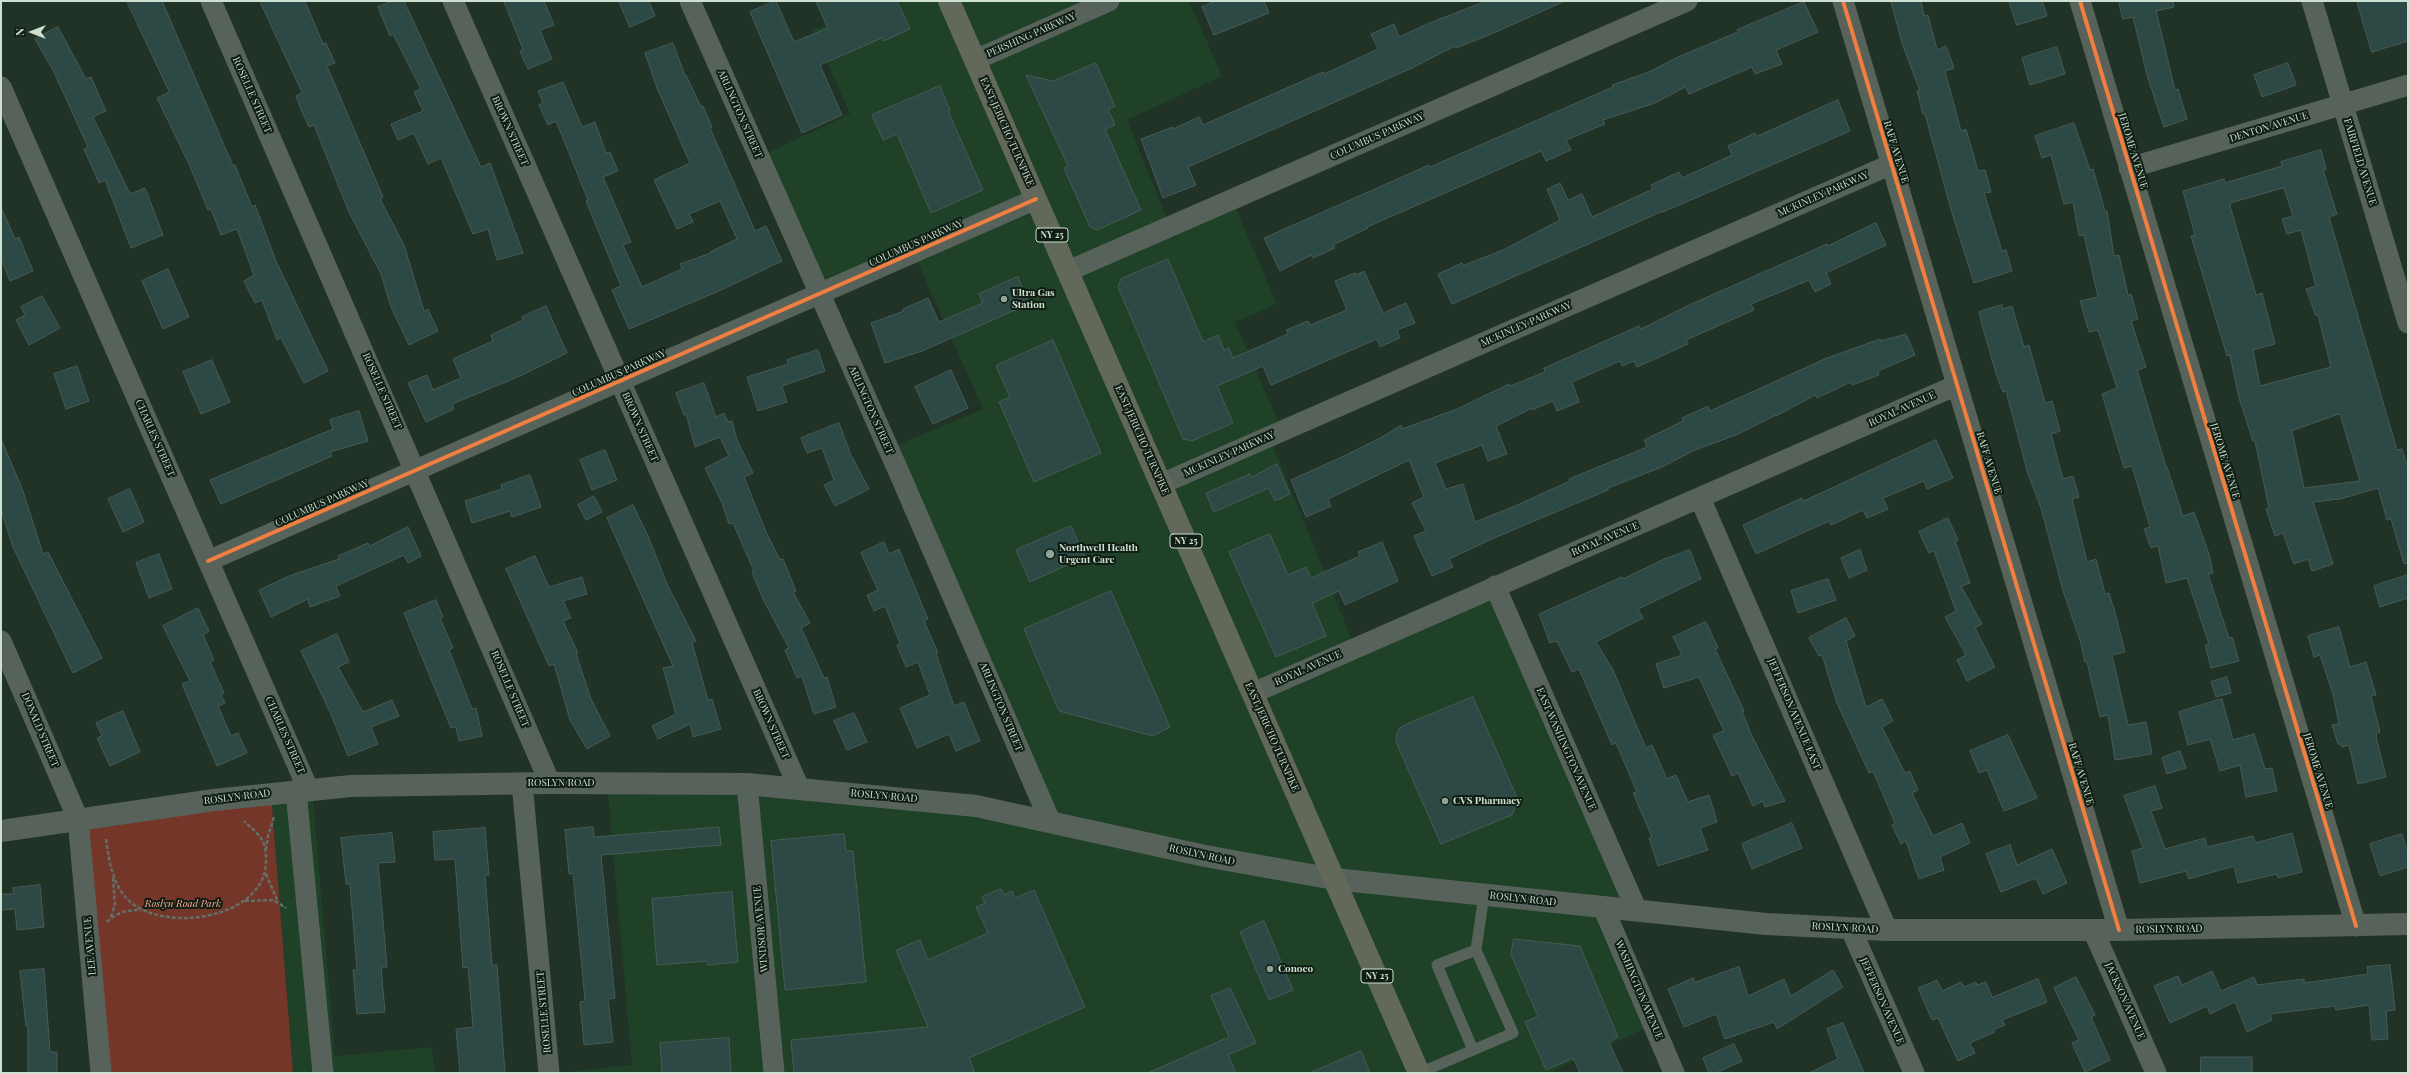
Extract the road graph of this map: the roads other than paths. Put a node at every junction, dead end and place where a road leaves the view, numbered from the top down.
1 (211, 1) edge
2 (452, 1) edge
3 (690, 1) edge
4 (949, 1) edge
5 (1109, 1) edge
6 (1687, 1) edge
7 (1843, 1) edge
8 (2080, 1) edge
9 (2312, 1) edge
10 (975, 60) junction
11 (2408, 85) edge
12 (1, 87) edge
13 (2343, 104) junction
14 (1892, 164) junction
15 (2129, 168) junction
16 (1036, 199) junction
17 (1068, 271) junction
18 (820, 294) junction
19 (2408, 323) edge
20 (620, 381) junction
21 (1957, 385) junction
22 (416, 470) junction
23 (1161, 484) junction
24 (1700, 498) junction
25 (208, 561) junction
26 (1495, 586) junction
27 (1, 641) edge
28 (1252, 693) junction
29 (522, 783) junction
30 (550, 783) junction
31 (747, 784) junction
32 (799, 788) junction
33 (302, 790) junction
34 (78, 819) junction
35 (1050, 821) junction
36 (1, 831) edge
37 (1334, 879) junction
38 (1484, 895) junction
39 (1603, 907) junction
40 (1637, 911) junction
41 (2408, 924) edge
42 (2356, 926) junction
43 (1851, 929) junction
44 (1887, 930) junction
45 (2093, 930) junction
46 (2119, 930) junction
47 (1476, 950) junction
48 (1472, 1050) junction
49 (101, 1073) edge
50 (323, 1073) edge
51 (549, 1073) edge
52 (774, 1073) edge
53 (1419, 1073) edge
54 (1674, 1073) edge
55 (1914, 1073) edge
56 (2156, 1073) edge

1 - 22 street, ROSELLE STREET
2 - 20 street, BROWN STREET
3 - 18 street, ARLINGTON STREET
4 - 10 main road, EAST JERICHO TURNPIKE / NY 25
5 - 10 street, PERSHING PARKWAY
6 - 17 street, COLUMBUS PARKWAY
7 - 14 street, RAFF AVENUE
8 - 15 street, JEROME AVENUE
9 - 13 street, FAIRFIELD AVENUE
10 - 16 main road, EAST JERICHO TURNPIKE / NY 25
11 - 13 street, DENTON AVENUE
12 - 25 street, CHARLES STREET
13 - 15 street, DENTON AVENUE
13 - 19 street, FAIRFIELD AVENUE
14 - 21 street, RAFF AVENUE
14 - 23 street, MCKINLEY PARKWAY
15 - 42 street, JEROME AVENUE
16 - 17 main road, EAST JERICHO TURNPIKE / NY 25
16 - 18 street, COLUMBUS PARKWAY
17 - 23 main road, EAST JERICHO TURNPIKE / NY 25
18 - 20 street, COLUMBUS PARKWAY
18 - 35 street, ARLINGTON STREET
20 - 22 street, COLUMBUS PARKWAY
20 - 32 street, BROWN STREET
21 - 24 street, ROYAL AVENUE
21 - 46 street, RAFF AVENUE
22 - 25 street, COLUMBUS PARKWAY
22 - 30 street, ROSELLE STREET
23 - 28 main road, EAST JERICHO TURNPIKE / NY 25
24 - 26 street, ROYAL AVENUE
24 - 44 street, JEFFERSON AVENUE EAST
25 - 33 street, CHARLES STREET
26 - 28 street, ROYAL AVENUE
26 - 40 street, EAST WASHINGTON AVENUE
27 - 34 street, DONALD STREET
28 - 37 main road, EAST JERICHO TURNPIKE / NY 25
29 - 30 main road, ROSLYN ROAD
29 - 33 main road, ROSLYN ROAD
29 - 51 street, ROSELLE STREET
30 - 31 main road, ROSLYN ROAD
31 - 32 main road, ROSLYN ROAD
31 - 52 street, WINDSOR AVENUE
32 - 35 main road, ROSLYN ROAD
33 - 34 main road, ROSLYN ROAD
33 - 50 street, CHARLES STREET
34 - 36 main road, ROSLYN ROAD
34 - 49 street, LEE AVENUE
35 - 37 main road, ROSLYN ROAD
37 - 38 main road, ROSLYN ROAD
37 - 53 main road, NY 25
38 - 39 main road, ROSLYN ROAD
38 - 47 lane
39 - 40 main road, ROSLYN ROAD
39 - 54 street, WASHINGTON AVENUE
40 - 43 main road, ROSLYN ROAD
41 - 42 main road, ROSLYN ROAD
42 - 46 main road, ROSLYN ROAD
43 - 44 main road, ROSLYN ROAD
43 - 55 street, JEFFERSON AVENUE
44 - 45 main road, ROSLYN ROAD
45 - 46 main road, ROSLYN ROAD
45 - 56 street, JACKSON AVENUE
47 - 48 lane
47 - 48 lane
48 - 53 lane

